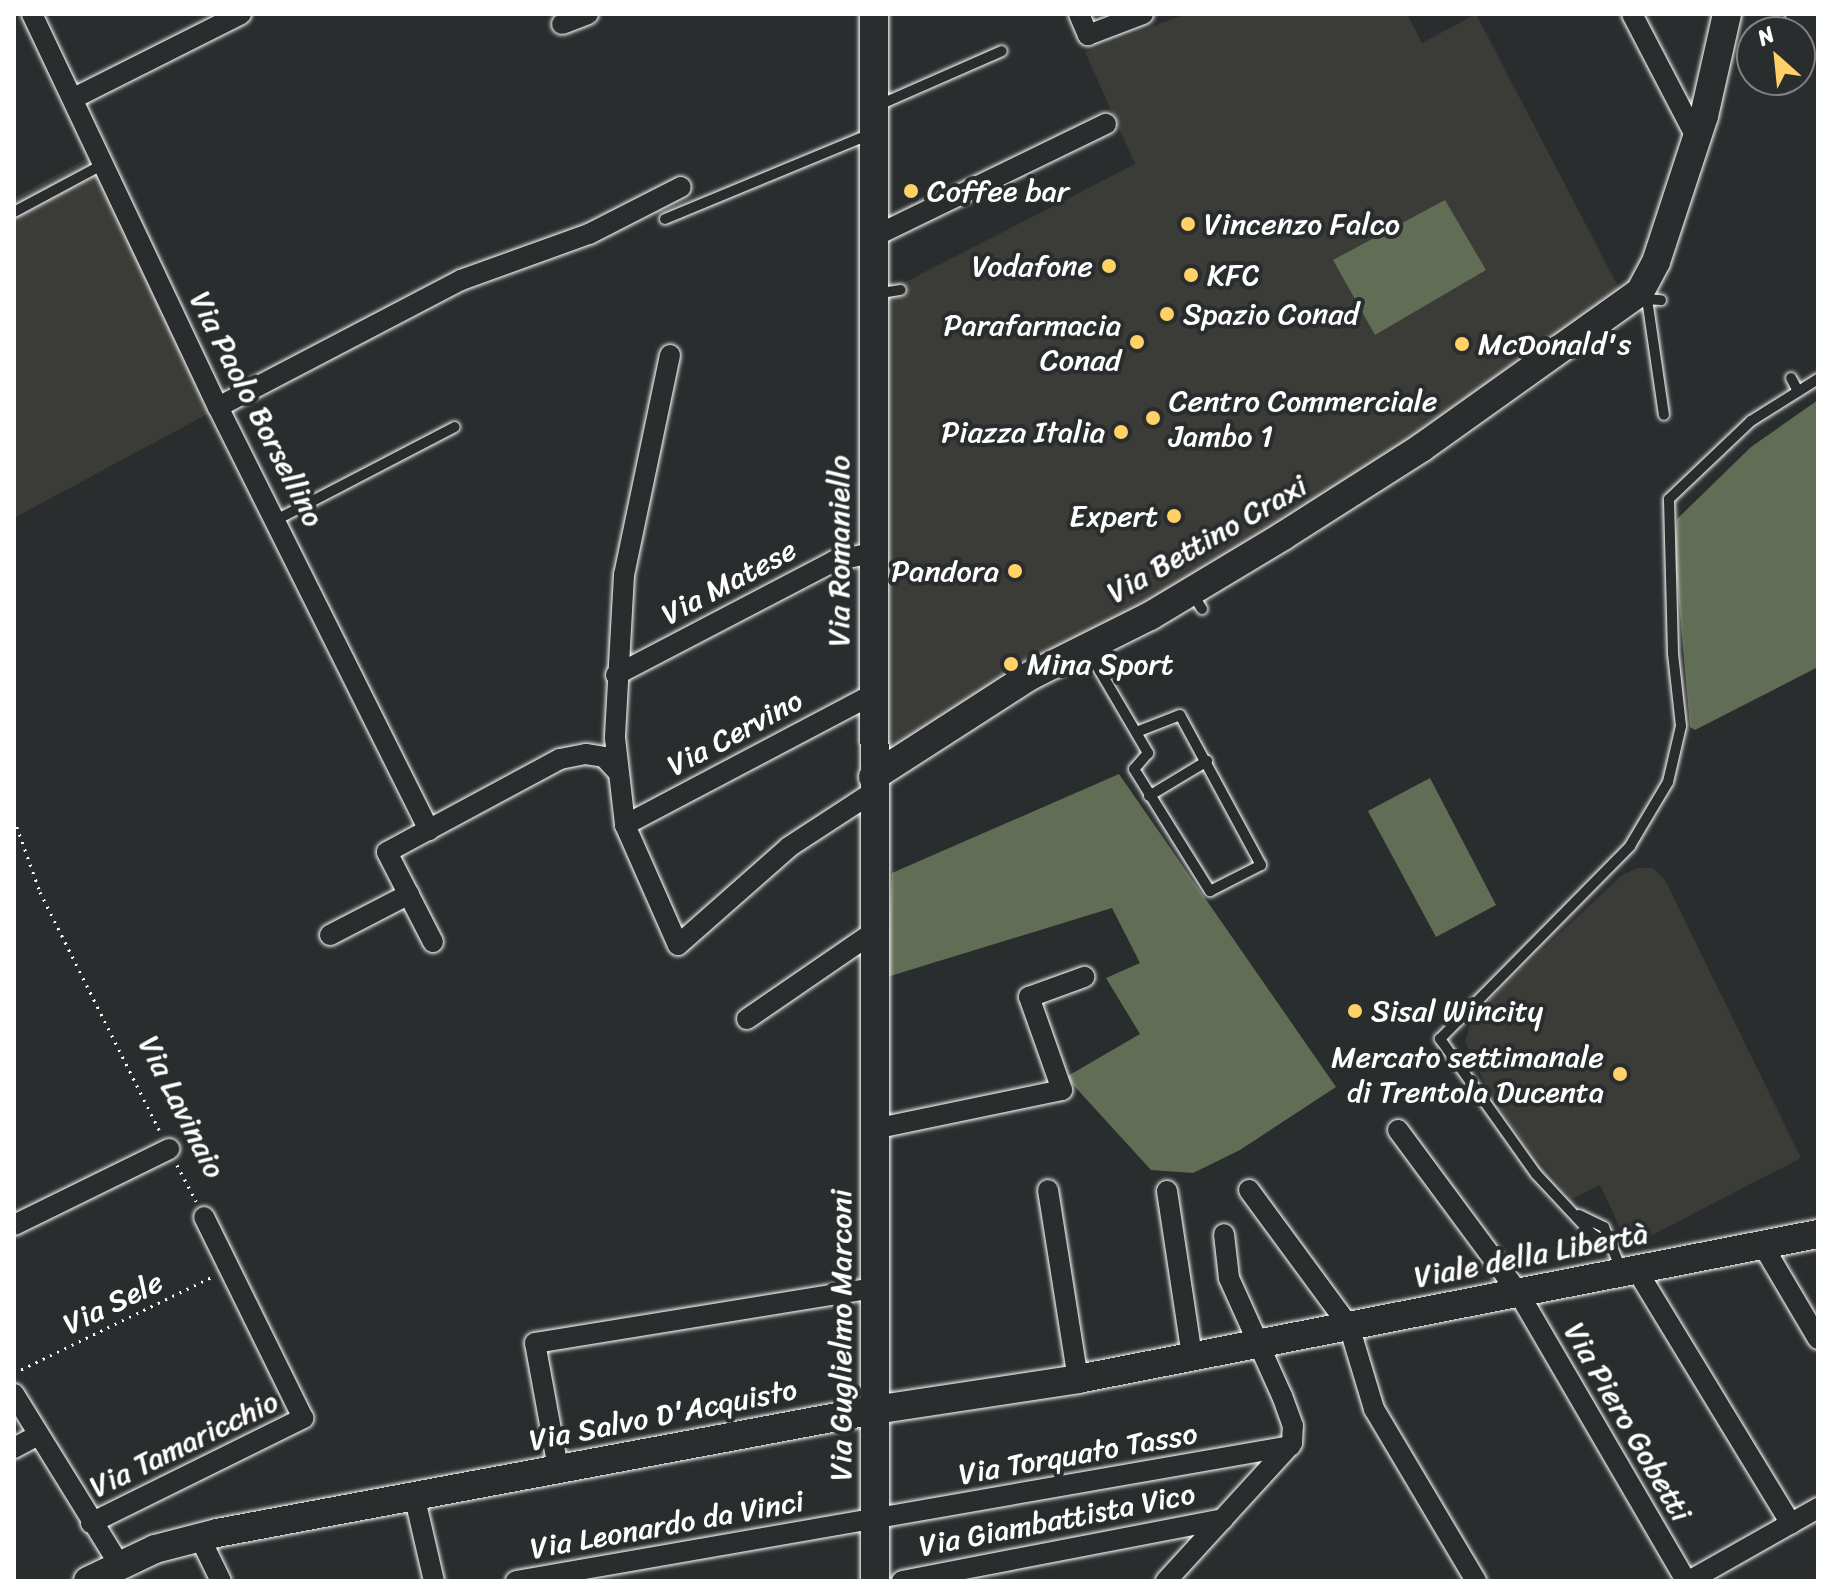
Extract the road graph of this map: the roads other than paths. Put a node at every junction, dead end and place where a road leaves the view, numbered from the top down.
1 (32, 14) edge
2 (241, 14) edge
3 (588, 14) edge
4 (874, 14) edge
5 (1079, 14) edge
6 (1143, 14) edge
7 (1632, 14) edge
8 (1727, 14) edge
9 (1800, 14) edge
10 (562, 24) dead end
11 (1818, 43) edge
12 (1002, 51) dead end
13 (74, 98) junction
14 (873, 120) junction
15 (1106, 124) dead end
16 (1696, 137) junction
17 (104, 164) junction
18 (681, 187) dead end
19 (14, 212) edge
20 (665, 219) dead end
21 (873, 237) junction
22 (901, 290) dead end
23 (873, 294) junction
24 (1651, 294) junction
25 (670, 355) dead end
26 (1791, 378) dead end
27 (1818, 379) edge
28 (1798, 391) junction
29 (218, 407) junction
30 (1664, 415) dead end
31 (455, 427) dead end
32 (278, 519) junction
33 (873, 553) junction
34 (1085, 647) junction
35 (616, 675) junction
36 (873, 694) junction
37 (1139, 731) junction
38 (1207, 761) junction
39 (617, 771) junction
40 (873, 784) junction
41 (1149, 796) junction
42 (625, 825) junction
43 (429, 830) junction
44 (409, 894) junction
45 (872, 933) junction
46 (330, 935) dead end
47 (433, 942) dead end
48 (1084, 977) dead end
49 (747, 1019) dead end
50 (874, 1088) joint
51 (874, 1129) junction
52 (1398, 1130) dead end
53 (169, 1149) road end
54 (1048, 1190) dead end
55 (1249, 1190) dead end
56 (1167, 1191) dead end
57 (204, 1217) road end
58 (14, 1225) edge
59 (1224, 1234) dead end
60 (1818, 1234) edge
61 (1762, 1244) junction
62 (1624, 1263) junction
63 (876, 1288) junction
64 (1518, 1292) junction
65 (1349, 1326) junction
66 (1818, 1339) edge
67 (1258, 1344) junction
68 (1192, 1357) junction
69 (1078, 1379) junction
70 (14, 1394) edge
71 (874, 1410) junction
72 (303, 1418) joint
73 (37, 1436) junction
74 (1290, 1446) junction
75 (14, 1448) edge
76 (558, 1468) junction
77 (415, 1499) junction
78 (1818, 1508) edge
79 (1223, 1519) junction
80 (875, 1520) junction
81 (91, 1523) junction
82 (1791, 1524) junction
83 (200, 1538) junction
84 (119, 1564) junction
85 (88, 1581) edge
86 (221, 1581) edge
87 (434, 1581) edge
88 (516, 1581) edge
89 (875, 1581) edge
90 (902, 1581) edge
91 (1166, 1581) edge
92 (1476, 1581) edge
93 (1688, 1581) edge

1 - 13 street, Via Paolo Borsellino
2 - 13 street
3 - 10 street
4 - 14 street, Via Romaniello
5 - 6 street
7 - 16 street
8 - 16 street
9 - 11 street
12 - 14 lane
13 - 17 street, Via Paolo Borsellino
14 - 20 lane
14 - 21 street, Via Romaniello
15 - 21 street
16 - 24 street
17 - 19 lane
17 - 29 street, Via Paolo Borsellino
18 - 29 street
21 - 23 street, Via Romaniello
22 - 23 lane
23 - 33 street, Via Romaniello
24 - 30 lane
24 - 34 street, Via Bettino Craxi
25 - 35 street
26 - 28 lane
27 - 28 lane
28 - 62 lane
29 - 32 street, Via Paolo Borsellino
31 - 32 lane
32 - 43 street, Via Paolo Borsellino
33 - 35 street, Via Matese
33 - 36 street, Via Romaniello
34 - 37 lane
34 - 40 street, Via Bettino Craxi
35 - 39 street
36 - 40 street, Via Romaniello
36 - 42 street, Via Cervino
37 - 38 lane
37 - 41 lane
38 - 41 lane
38 - 41 lane
39 - 42 street
39 - 43 street
40 - 42 street
40 - 45 street, Via Romaniello
43 - 44 street
44 - 46 street
44 - 47 street
45 - 49 street
45 - 50 street, Via Romaniello
48 - 51 street
50 - 51 street, Via Guglielmo Marconi
51 - 63 street, Via Guglielmo Marconi
52 - 64 street, Via Piero Gobetti
53 - 58 street
54 - 69 street
55 - 65 street
56 - 68 street
57 - 72 street, Via Lavinaio
59 - 67 street
60 - 61 street, Viale della Libertà
61 - 62 street, Viale della Libertà
61 - 66 street
62 - 64 street, Viale della Libertà
62 - 82 street
63 - 71 street, Via Guglielmo Marconi
63 - 76 street
64 - 65 street, Viale della Libertà
64 - 93 street, Via Piero Gobetti
65 - 67 street, Viale della Libertà
65 - 92 street
67 - 68 street, Via Salvo D'Acquisto
67 - 74 street
68 - 69 street, Via Salvo D'Acquisto
69 - 71 street, Via Salvo D'Acquisto
70 - 73 street
71 - 76 street, Via Salvo D'Acquisto
71 - 80 street, Via Guglielmo Marconi
72 - 81 street, Via Tamaricchio
73 - 75 street
73 - 81 street
74 - 79 street
74 - 80 street, Via Torquato Tasso
76 - 77 street, Via Salvo D'Acquisto
77 - 83 street, Via Salvo D'Acquisto
77 - 87 street
78 - 82 street
79 - 90 street, Via Giambattista Vico
79 - 91 street
80 - 88 street, Via Leonardo da Vinci
80 - 89 street, Via Guglielmo Marconi
81 - 84 street
82 - 93 street
83 - 84 street, Via Salvo D'Acquisto
83 - 86 street
84 - 85 street, Via Salvo D'Acquisto

